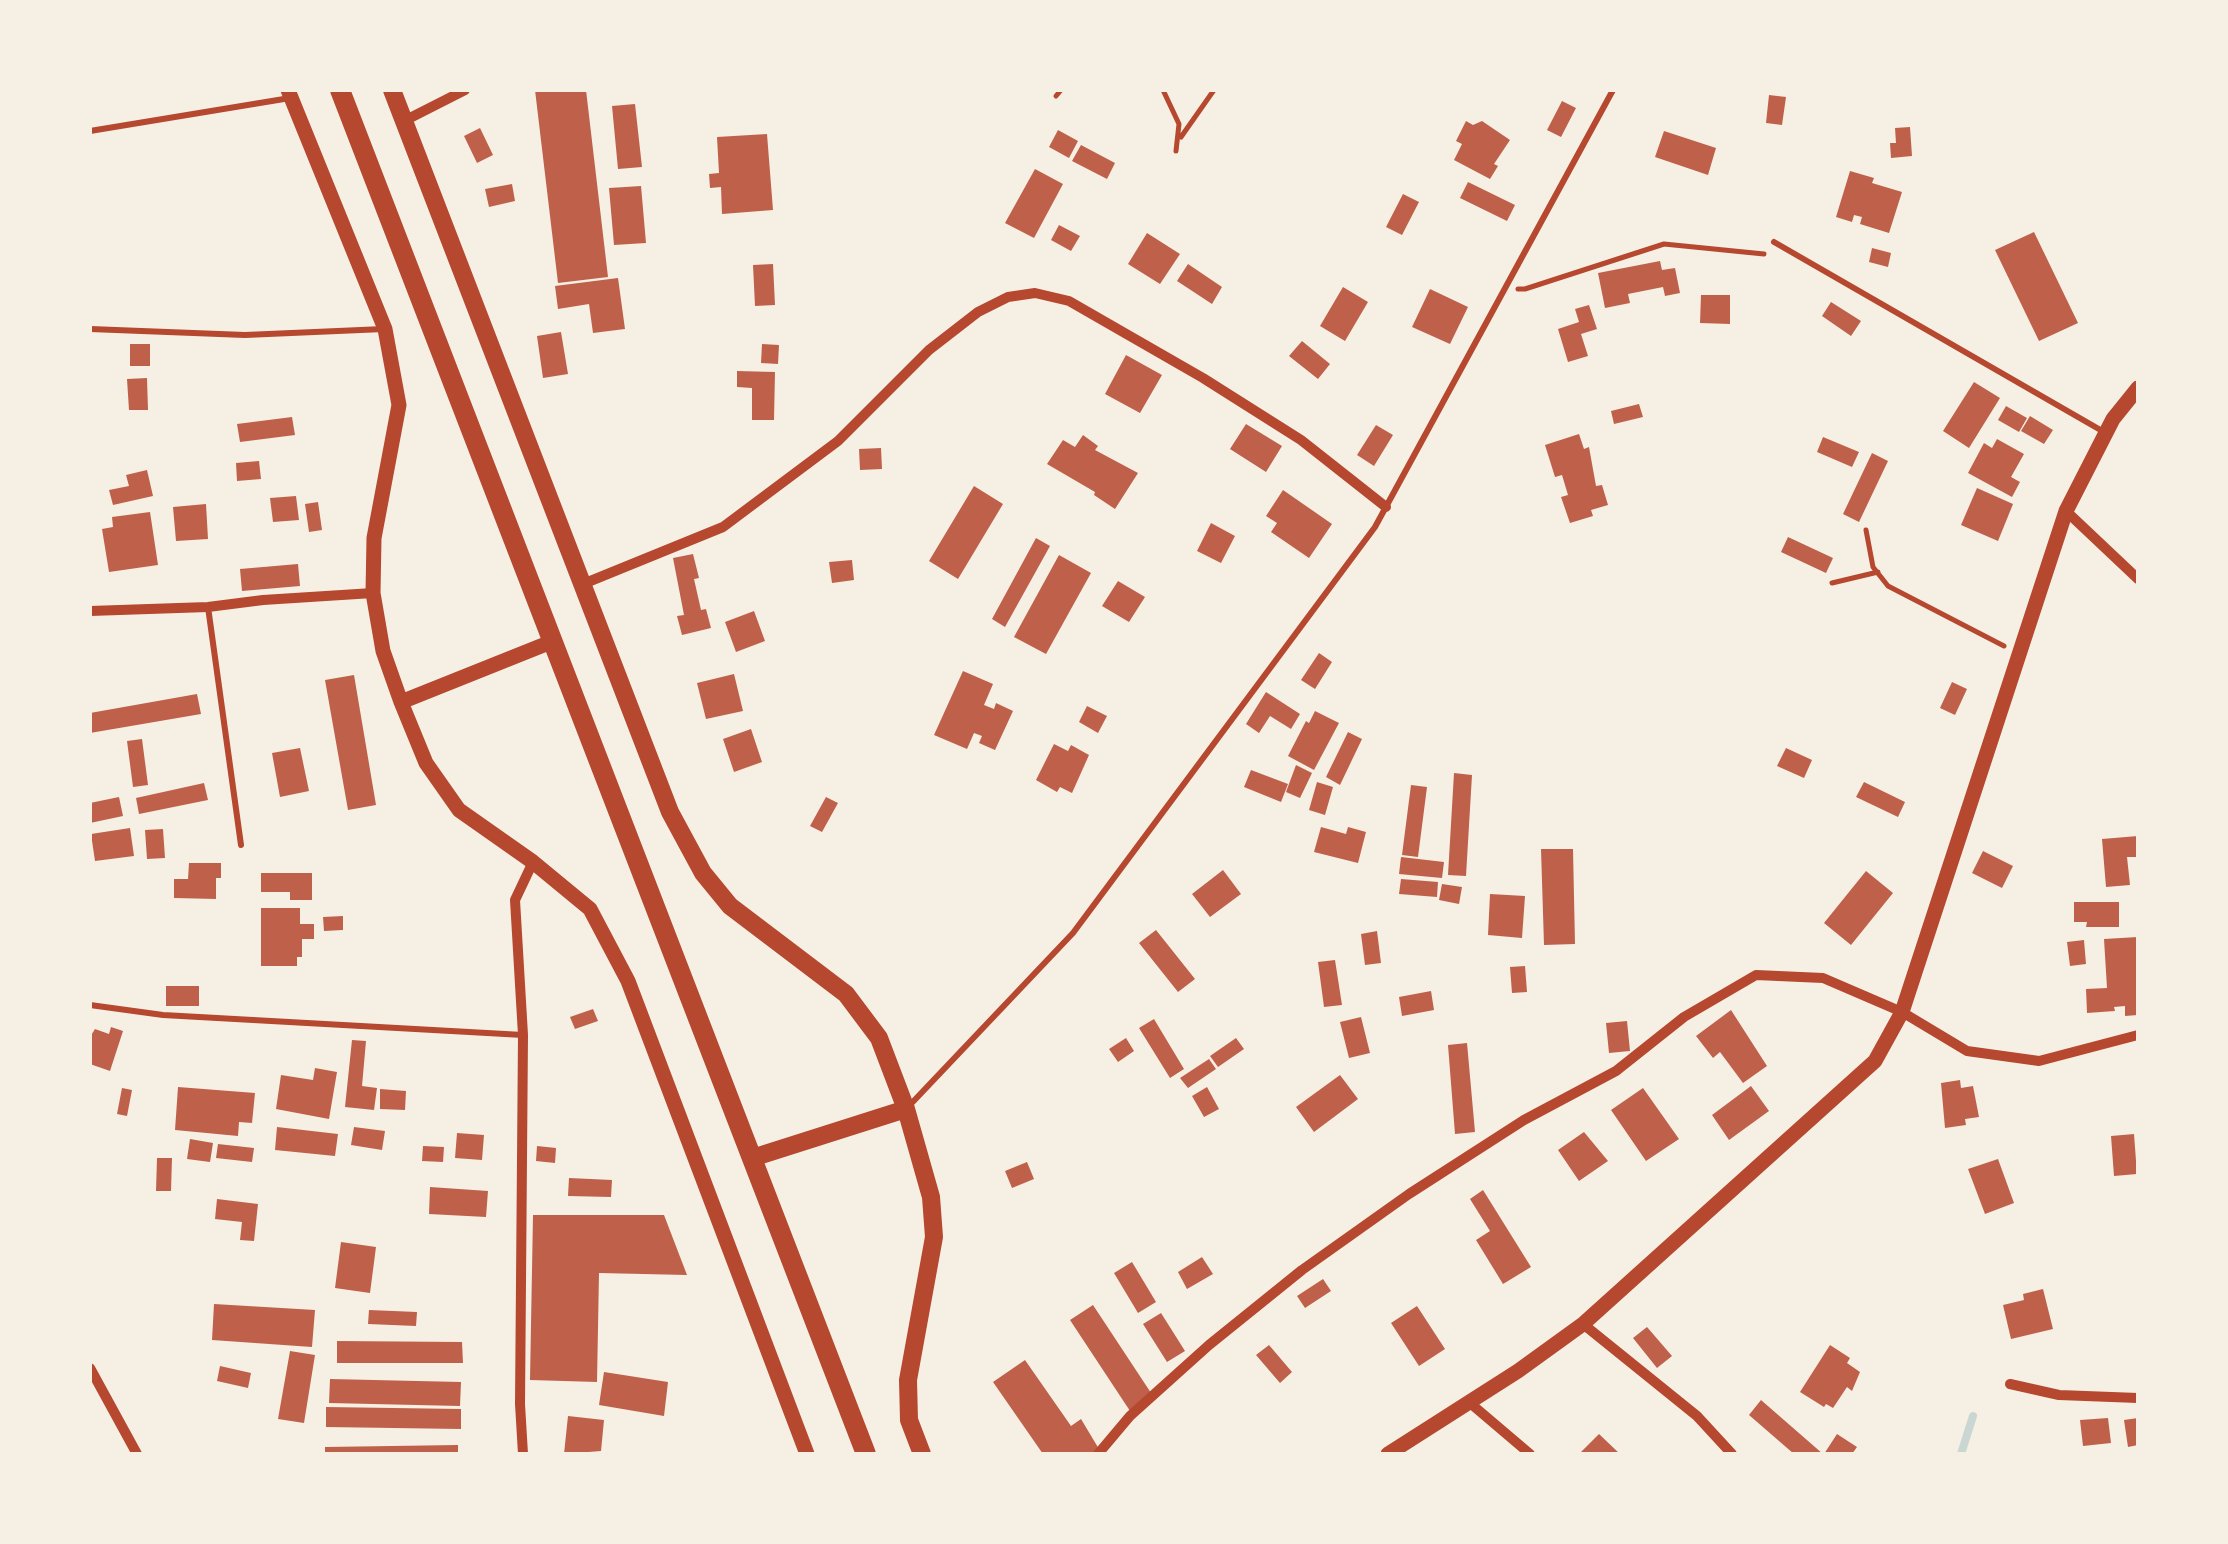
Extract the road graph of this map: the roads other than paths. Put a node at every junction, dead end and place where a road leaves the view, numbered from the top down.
1 (340, 90) edge
2 (392, 90) edge
3 (465, 90) edge
4 (1614, 90) edge
5 (289, 94) edge
6 (404, 122) junction
7 (90, 131) edge
8 (1774, 242) road end
9 (90, 329) edge
10 (385, 329) junction
11 (2138, 388) edge
12 (2105, 433) junction
13 (1386, 507) junction
14 (2066, 511) junction
15 (2138, 579) edge
16 (583, 584) junction
17 (374, 593) junction
18 (208, 607) junction
19 (90, 611) edge
20 (551, 642) junction
21 (400, 702) junction
22 (242, 845) dead end
23 (533, 862) junction
24 (90, 1005) edge
25 (1902, 1012) junction
26 (523, 1035) junction
27 (2138, 1035) edge
28 (906, 1109) junction
29 (752, 1158) junction
30 (1583, 1324) junction
31 (90, 1368) edge
32 (2010, 1384) dead end
33 (2138, 1398) edge
34 (1470, 1403) junction
35 (136, 1454) edge
36 (523, 1454) edge
37 (806, 1454) edge
38 (866, 1454) edge
39 (922, 1454) edge
40 (1098, 1454) edge
41 (1388, 1454) edge
42 (1530, 1454) edge
43 (1732, 1454) edge

1 - 20 main road
2 - 6 main road
3 - 6 street
4 - 13 lane
5 - 7 lane
5 - 10 street
6 - 16 main road
8 - 12 lane
9 - 10 lane
10 - 17 street
11 - 12 street
12 - 14 street
13 - 16 street
13 - 28 lane
14 - 15 street
14 - 25 street
16 - 28 main road
17 - 18 street
17 - 21 street
18 - 19 street
18 - 22 lane
20 - 21 street
20 - 29 main road
21 - 23 street
23 - 26 street
23 - 37 street
24 - 26 lane
25 - 27 street
25 - 30 street
25 - 40 street
26 - 36 street
28 - 29 main road
28 - 39 main road
29 - 38 main road
30 - 34 street
30 - 43 street
31 - 35 street
32 - 33 street
34 - 41 street
34 - 42 street

